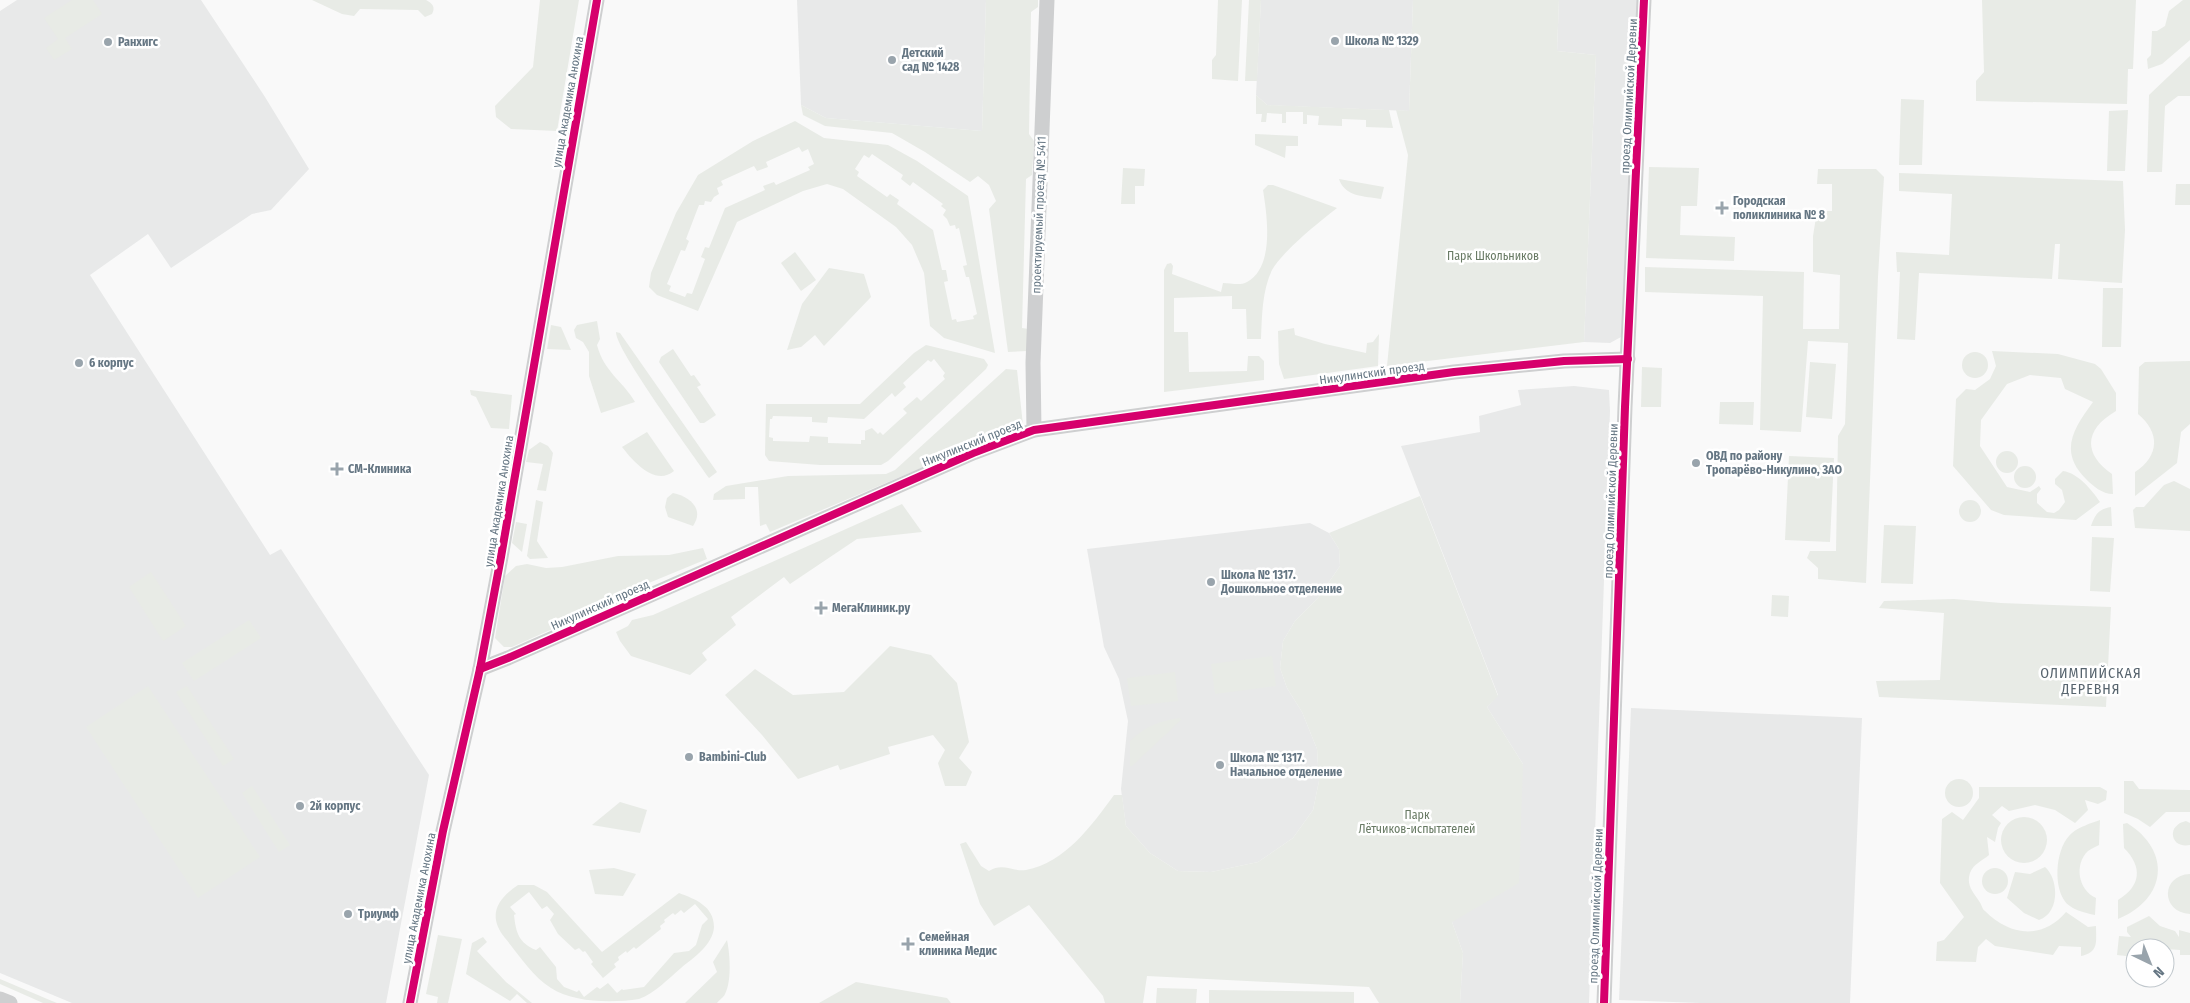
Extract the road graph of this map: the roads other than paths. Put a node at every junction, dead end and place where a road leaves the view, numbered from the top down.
1 (597, 0) edge
2 (1047, 0) edge
3 (1644, 0) edge
4 (1628, 359) junction
5 (1034, 430) junction
6 (480, 668) junction
7 (0, 999) edge
8 (10, 1003) edge
9 (410, 1003) edge
10 (1604, 1003) edge

1 - 6 street, улица Академика Анохина
2 - 5 street, проектируемый проезд № 5411
3 - 4 street, проезд Олимпийской Деревни
4 - 5 street, Никулинский проезд
4 - 10 street, проезд Олимпийской Деревни
5 - 6 street, Никулинский проезд
6 - 9 street, улица Академика Анохина
7 - 8 street

